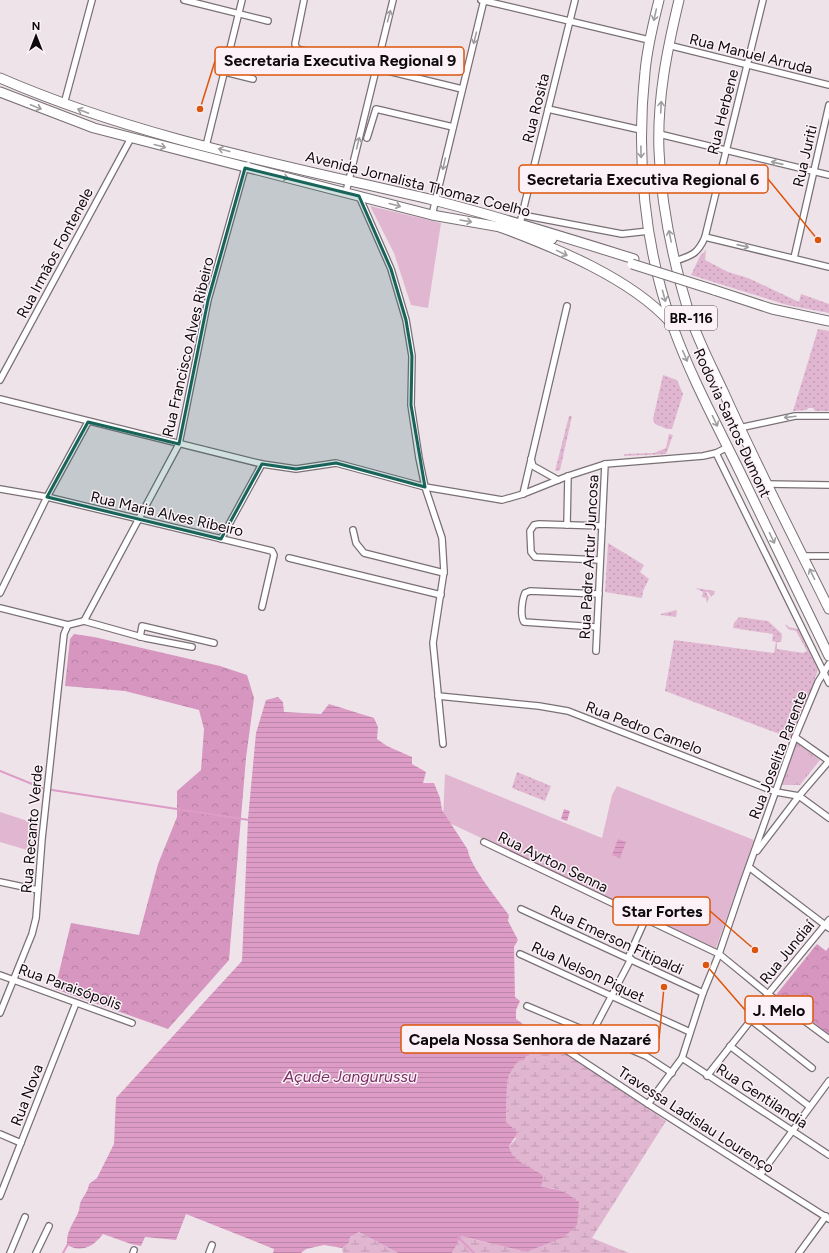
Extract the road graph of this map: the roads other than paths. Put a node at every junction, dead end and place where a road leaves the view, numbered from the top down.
1 (92, 0) edge
2 (184, 0) edge
3 (242, 0) edge
4 (304, 0) edge
5 (393, 0) edge
6 (483, 0) edge
7 (575, 0) edge
8 (659, 0) edge
9 (678, 0) edge
10 (763, 0) edge
11 (239, 13) junction
12 (268, 21) dead end
13 (570, 21) junction
14 (649, 40) junction
15 (668, 45) junction
16 (747, 65) junction
17 (376, 67) junction
18 (225, 72) junction
19 (0, 78) edge
20 (253, 79) dead end
21 (829, 85) edge
22 (462, 89) junction
23 (0, 92) edge
24 (64, 104) junction
25 (829, 105) edge
26 (548, 109) junction
27 (98, 117) junction
28 (453, 127) junction
29 (94, 128) junction
30 (148, 130) junction
31 (641, 130) junction
32 (659, 134) junction
33 (131, 138) junction
34 (367, 138) dead end
35 (144, 142) junction
36 (206, 146) junction
37 (726, 151) junction
38 (254, 158) junction
39 (245, 168) junction
40 (814, 171) junction
41 (829, 175) edge
42 (349, 180) junction
43 (346, 192) junction
44 (359, 196) junction
45 (435, 201) junction
46 (432, 215) junction
47 (521, 219) junction
48 (500, 227) junction
49 (649, 231) junction
50 (705, 237) junction
51 (794, 258) junction
52 (674, 261) junction
53 (633, 262) junction
54 (829, 267) edge
55 (715, 288) junction
56 (567, 306) dead end
57 (829, 316) edge
58 (829, 321) edge
59 (672, 325) junction
60 (0, 380) edge
61 (0, 399) edge
62 (829, 416) edge
63 (88, 422) junction
64 (739, 428) junction
65 (179, 444) junction
66 (728, 447) junction
67 (716, 453) junction
68 (531, 459) junction
69 (262, 464) junction
70 (605, 464) junction
71 (568, 476) junction
72 (558, 480) junction
73 (767, 484) junction
74 (829, 485) edge
75 (425, 487) junction
76 (0, 488) edge
77 (523, 494) junction
78 (47, 498) junction
79 (138, 520) junction
80 (567, 525) junction
81 (602, 526) junction
82 (354, 530) dead end
83 (221, 539) junction
84 (803, 556) junction
85 (829, 556) edge
86 (289, 558) dead end
87 (600, 560) junction
88 (444, 573) junction
89 (0, 593) edge
90 (598, 594) junction
91 (441, 595) junction
92 (262, 606) dead end
93 (0, 608) edge
94 (829, 610) edge
95 (84, 622) junction
96 (68, 625) junction
97 (596, 627) junction
98 (140, 637) junction
99 (214, 643) dead end
100 (192, 647) dead end
101 (596, 652) dead end
102 (829, 656) edge
103 (829, 664) edge
104 (824, 672) junction
105 (829, 683) edge
106 (438, 696) junction
107 (795, 738) junction
108 (443, 744) dead end
109 (829, 761) edge
110 (776, 792) junction
111 (799, 796) junction
112 (829, 818) edge
113 (484, 842) dead end
114 (753, 857) junction
115 (749, 867) junction
116 (0, 882) edge
117 (38, 890) junction
118 (520, 909) dead end
119 (645, 920) junction
120 (829, 920) edge
121 (827, 927) edge
122 (520, 954) dead end
123 (719, 954) junction
124 (629, 958) junction
125 (0, 975) edge
126 (14, 980) junction
127 (703, 993) junction
128 (768, 994) junction
129 (611, 996) junction
130 (76, 1003) junction
131 (527, 1006) dead end
132 (0, 1013) edge
133 (751, 1020) junction
134 (132, 1022) dead end
135 (690, 1032) junction
136 (592, 1033) junction
137 (829, 1039) edge
138 (551, 1040) dead end
139 (730, 1046) junction
140 (682, 1058) junction
141 (812, 1068) dead end
142 (672, 1073) junction
143 (707, 1076) junction
144 (829, 1081) edge
145 (648, 1104) junction
146 (809, 1106) junction
147 (793, 1130) junction
148 (0, 1134) edge
149 (21, 1142) junction
150 (829, 1155) edge
151 (760, 1175) junction
152 (0, 1196) edge
153 (25, 1217) dead end
154 (827, 1218) edge
155 (48, 1226) dead end
156 (212, 1245) dead end
157 (10, 1253) edge
158 (36, 1253) edge
159 (209, 1253) edge
160 (799, 1253) edge

1 - 24 street
2 - 11 street
3 - 11 street
4 - 17 street
17 -> 5 street
6 - 13 street
6 -> 22 street
7 - 13 street, Rua Rosita
8 -> 14 main road, Rodovia Santos Dumont / BR-116
9 - 15 main road, Rodovia Santos Dumont / BR-116
10 - 16 street, Rua Herbene
11 - 12 street
11 - 18 street
13 - 14 street
13 - 26 street, Rua Rosita
14 - 31 main road, Rodovia Santos Dumont / BR-116
15 - 16 street, Rua Manuel Arruda
32 -> 15 main road, Rodovia Santos Dumont / BR-116
16 - 21 street, Rua Manuel Arruda
16 - 37 street, Rua Herbene
17 - 22 street
42 -> 17 street
18 - 20 street
18 - 36 street
19 - 24 main road, Avenida Jornalista Thomaz Coelho
22 - 28 street
23 -> 29 main road, Avenida Jornalista Thomaz Coelho
27 -> 24 main road, Avenida Jornalista Thomaz Coelho
25 - 40 street, Rua Juriti
26 - 31 street
26 - 47 street, Rua Rosita
27 - 29 main road
27 - 30 main road, Avenida Jornalista Thomaz Coelho
28 - 34 street
28 -> 45 street
29 - 33 main road, Avenida Jornalista Thomaz Coelho
30 - 35 main road
30 - 36 main road, Avenida Jornalista Thomaz Coelho
31 -> 49 main road, Rodovia Santos Dumont / BR-116
32 - 37 street
52 -> 32 main road, Rodovia Santos Dumont / BR-116
33 - 35 main road, Avenida Jornalista Thomaz Coelho
33 - 60 street, Rua Irmãos Fontenele
35 -> 39 main road, Avenida Jornalista Thomaz Coelho
38 -> 36 main road, Avenida Jornalista Thomaz Coelho
40 -> 37 street
37 - 50 street, Rua Herbene
38 - 39 street, Rua Francisco Alves Ribeiro
38 - 42 main road, Avenida Jornalista Thomaz Coelho
39 -> 43 main road, Avenida Jornalista Thomaz Coelho
39 - 65 street, Rua Francisco Alves Ribeiro
40 - 41 street
40 - 51 street, Rua Juriti
42 - 43 street
42 - 45 main road, Avenida Jornalista Thomaz Coelho
43 - 44 main road, Avenida Jornalista Thomaz Coelho
44 -> 46 main road, Avenida Jornalista Thomaz Coelho
44 - 75 street
45 - 46 street
45 - 47 main road, Avenida Jornalista Thomaz Coelho
46 -> 48 main road, Avenida Jornalista Thomaz Coelho
47 - 49 street
47 - 53 main road, Avenida Jornalista Thomaz Coelho
48 - 53 main road, Avenida Jornalista Thomaz Coelho
48 -> 59 main road
49 -> 59 main road, Rodovia Santos Dumont / BR-116
50 -> 51 street
50 - 52 street, Rua Herbene
51 - 54 street
52 - 64 main road, Rodovia Santos Dumont / BR-116
53 - 55 main road, Avenida Jornalista Thomaz Coelho
55 - 57 main road, Avenida Jornalista Thomaz Coelho
55 - 58 main road, Avenida Jornalista Thomaz Coelho
56 - 68 street
59 -> 66 main road, Rodovia Santos Dumont / BR-116
61 - 63 street
62 -> 64 street
63 - 65 street
63 - 78 street
64 - 73 main road, Rodovia Santos Dumont / BR-116
65 - 69 street
65 - 79 street, Rua Francisco Alves Ribeiro
66 - 67 street
66 -> 102 main road, Rodovia Santos Dumont / BR-116
67 - 70 street
67 - 104 street
68 - 72 street
68 - 77 street
69 - 75 street
69 - 83 street
70 - 71 street
70 - 81 street, Rua Padre Artur Juncosa
71 - 72 street
71 - 80 street
72 - 77 street
73 - 74 street
73 - 84 main road, Rodovia Santos Dumont / BR-116
75 - 77 street
75 - 88 street
76 - 78 street, Rua Maria Alves Ribeiro
78 - 79 street, Rua Maria Alves Ribeiro
78 - 89 street
79 - 83 street, Rua Maria Alves Ribeiro
79 - 95 street, Rua Francisco Alves Ribeiro
80 - 81 street
80 - 87 street
81 - 87 street, Rua Padre Artur Juncosa
82 - 88 street
83 - 92 street, Rua Maria Alves Ribeiro
84 - 85 street
94 -> 84 main road, Rodovia Santos Dumont / BR-116
86 - 91 street
87 - 90 street, Rua Padre Artur Juncosa
88 - 91 street
90 - 97 street, Rua Padre Artur Juncosa
90 - 97 street
91 - 106 street
93 - 96 street
95 - 96 street
95 - 98 street
96 - 117 street, Rua Recanto Verde
97 - 101 street, Rua Padre Artur Juncosa
98 - 99 street
98 - 100 street
103 - 104 street, Rua Joselita Parente
104 - 105 street
104 - 107 street, Rua Joselita Parente
106 - 108 street
106 - 110 street, Rua Pedro Camelo
107 - 109 street
107 - 110 street, Rua Joselita Parente
109 - 111 street, Rua Joselita Parente
110 - 111 street, Rua Pedro Camelo
110 - 114 street, Rua Joselita Parente
111 - 112 street, Rua Pedro Camelo
111 - 114 street, Rua Joselita Parente
113 - 119 street, Rua Ayrton Senna
114 - 115 street, Rua Joselita Parente
115 - 121 street
115 - 123 street, Rua Joselita Parente
116 - 117 street
117 - 126 street, Rua Recanto Verde
118 - 124 street, Rua Emerson Fitipaldi
119 - 123 street, Rua Ayrton Senna
119 - 124 street
120 - 121 street, Rua Jundiaí
121 - 128 street, Rua Jundiaí
122 - 129 street, Rua Nelson Piquet
123 - 127 street, Rua Joselita Parente
123 - 128 street, Rua Ayrton Senna
124 - 127 street, Rua Emerson Fitipaldi
124 - 129 street
125 - 126 street, Rua Paraisópolis
126 - 130 street, Rua Paraisópolis
126 - 132 street, Rua Recanto Verde
127 - 135 street, Rua Joselita Parente
128 - 133 street, Rua Jundiaí
128 - 137 street, Rua Ayrton Senna
129 - 135 street, Rua Nelson Piquet
129 - 136 street
130 - 134 street, Rua Paraisópolis
130 - 149 street, Rua Nova
131 - 136 street
133 - 139 street, Rua Jundiaí
133 - 141 street
135 - 140 street, Rua Joselita Parente
136 - 142 street
138 - 145 street, Travessa Ladislau Lourenço
139 - 143 street, Rua Jundiaí
139 - 146 street
140 - 142 street, Rua Joselita Parente
140 - 143 street, Rua Gentilandia
142 - 145 street, Rua Joselita Parente
143 - 147 street, Rua Gentilandia
144 - 146 street
145 - 151 street, Travessa Ladislau Lourenço
146 - 147 street
147 - 150 street, Rua Gentilandia
147 - 151 street
148 - 149 street
149 - 152 street, Rua Nova
151 - 154 street, Travessa Ladislau Lourenço
153 - 157 street
154 - 160 street
155 - 158 street
156 - 159 street

